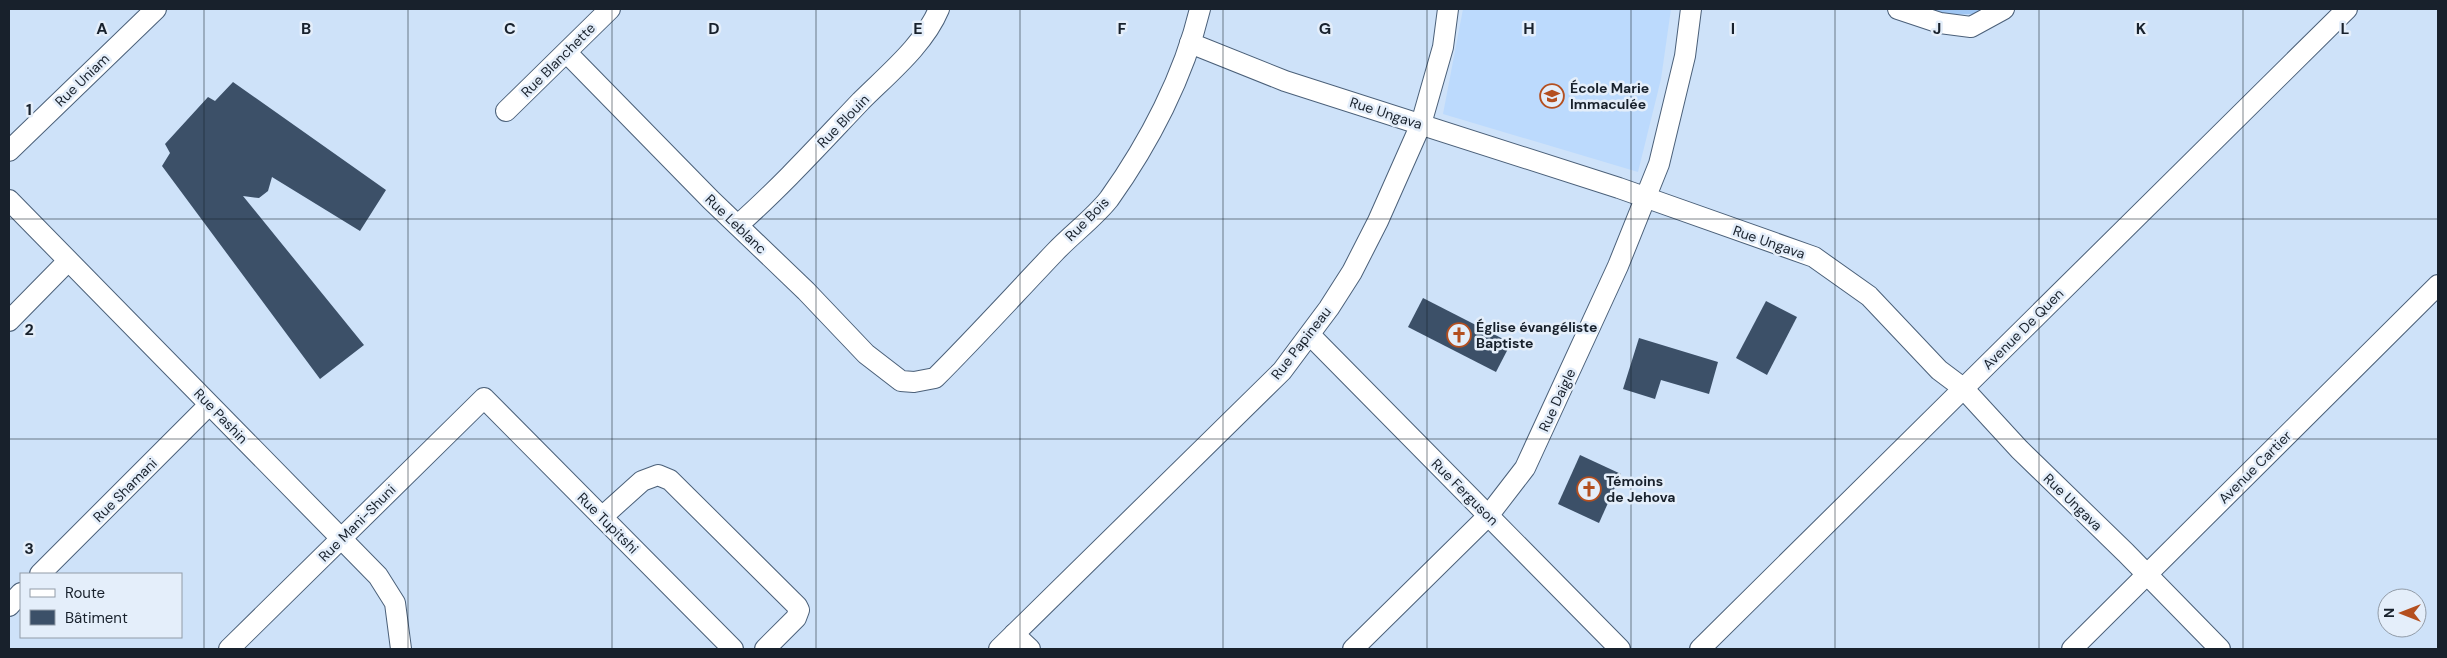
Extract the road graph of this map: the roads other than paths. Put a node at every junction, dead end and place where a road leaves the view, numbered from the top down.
1 (156, 9) edge
2 (610, 9) edge
3 (939, 9) edge
4 (1200, 9) edge
5 (1448, 9) edge
6 (1691, 9) edge
7 (1898, 9) edge
8 (2004, 9) edge
9 (2347, 9) edge
10 (1940, 16) edge
11 (1190, 43) junction
12 (566, 53) junction
13 (506, 111) dead end
14 (1421, 124) junction
15 (9, 151) edge
16 (1645, 197) junction
17 (9, 200) edge
18 (738, 225) junction
19 (68, 261) junction
20 (2438, 285) edge
21 (9, 321) edge
22 (1310, 335) junction
23 (914, 382) joint
24 (1963, 388) junction
25 (484, 398) joint
26 (210, 405) junction
27 (1488, 516) junction
28 (602, 517) junction
29 (341, 539) junction
30 (41, 573) edge
31 (2146, 575) junction
32 (20, 594) edge
33 (9, 606) edge
34 (1014, 634) junction
35 (229, 649) edge
36 (401, 649) edge
37 (733, 649) edge
38 (765, 649) edge
39 (999, 649) edge
40 (1030, 649) edge
41 (1354, 649) edge
42 (1620, 649) edge
43 (1700, 649) edge
44 (2072, 649) edge
45 (2220, 649) edge

1 - 15 street, Rue Uniam
2 - 12 street, Rue Blanchette
3 - 18 street, Rue Blouin
4 - 11 street, Rue Bois
5 - 14 street, Rue Papineau
6 - 16 street, Rue Daigle
7 - 10 street
8 - 10 street
9 - 24 street, Avenue De Quen
11 - 14 street, Rue Ungava
11 - 23 street, Rue Bois
12 - 13 street, Rue Blanchette
12 - 18 street, Rue Leblanc
14 - 16 street, Rue Ungava
14 - 22 street, Rue Papineau
16 - 24 street, Rue Ungava
16 - 27 street, Rue Daigle
17 - 19 street, Rue Pashin
18 - 23 street, Rue Leblanc
19 - 21 street
19 - 26 street, Rue Pashin
20 - 31 street, Avenue Cartier
22 - 27 street, Rue Ferguson
22 - 34 street, Rue Papineau
24 - 31 street, Rue Ungava
24 - 43 street, Avenue De Quen
25 - 28 street, Rue Tupitshi
25 - 29 street, Rue Mani-Shuni
26 - 29 street, Rue Pashin
26 - 30 street, Rue Shamani
27 - 41 street, Rue Daigle
27 - 42 street, Rue Ferguson
28 - 37 street, Rue Tupitshi
28 - 38 street
29 - 35 street, Rue Mani-Shuni
29 - 36 street, Rue Pashin
31 - 44 street, Avenue Cartier
31 - 45 street, Rue Ungava
32 - 33 street
34 - 39 street, Rue Papineau
34 - 40 street

